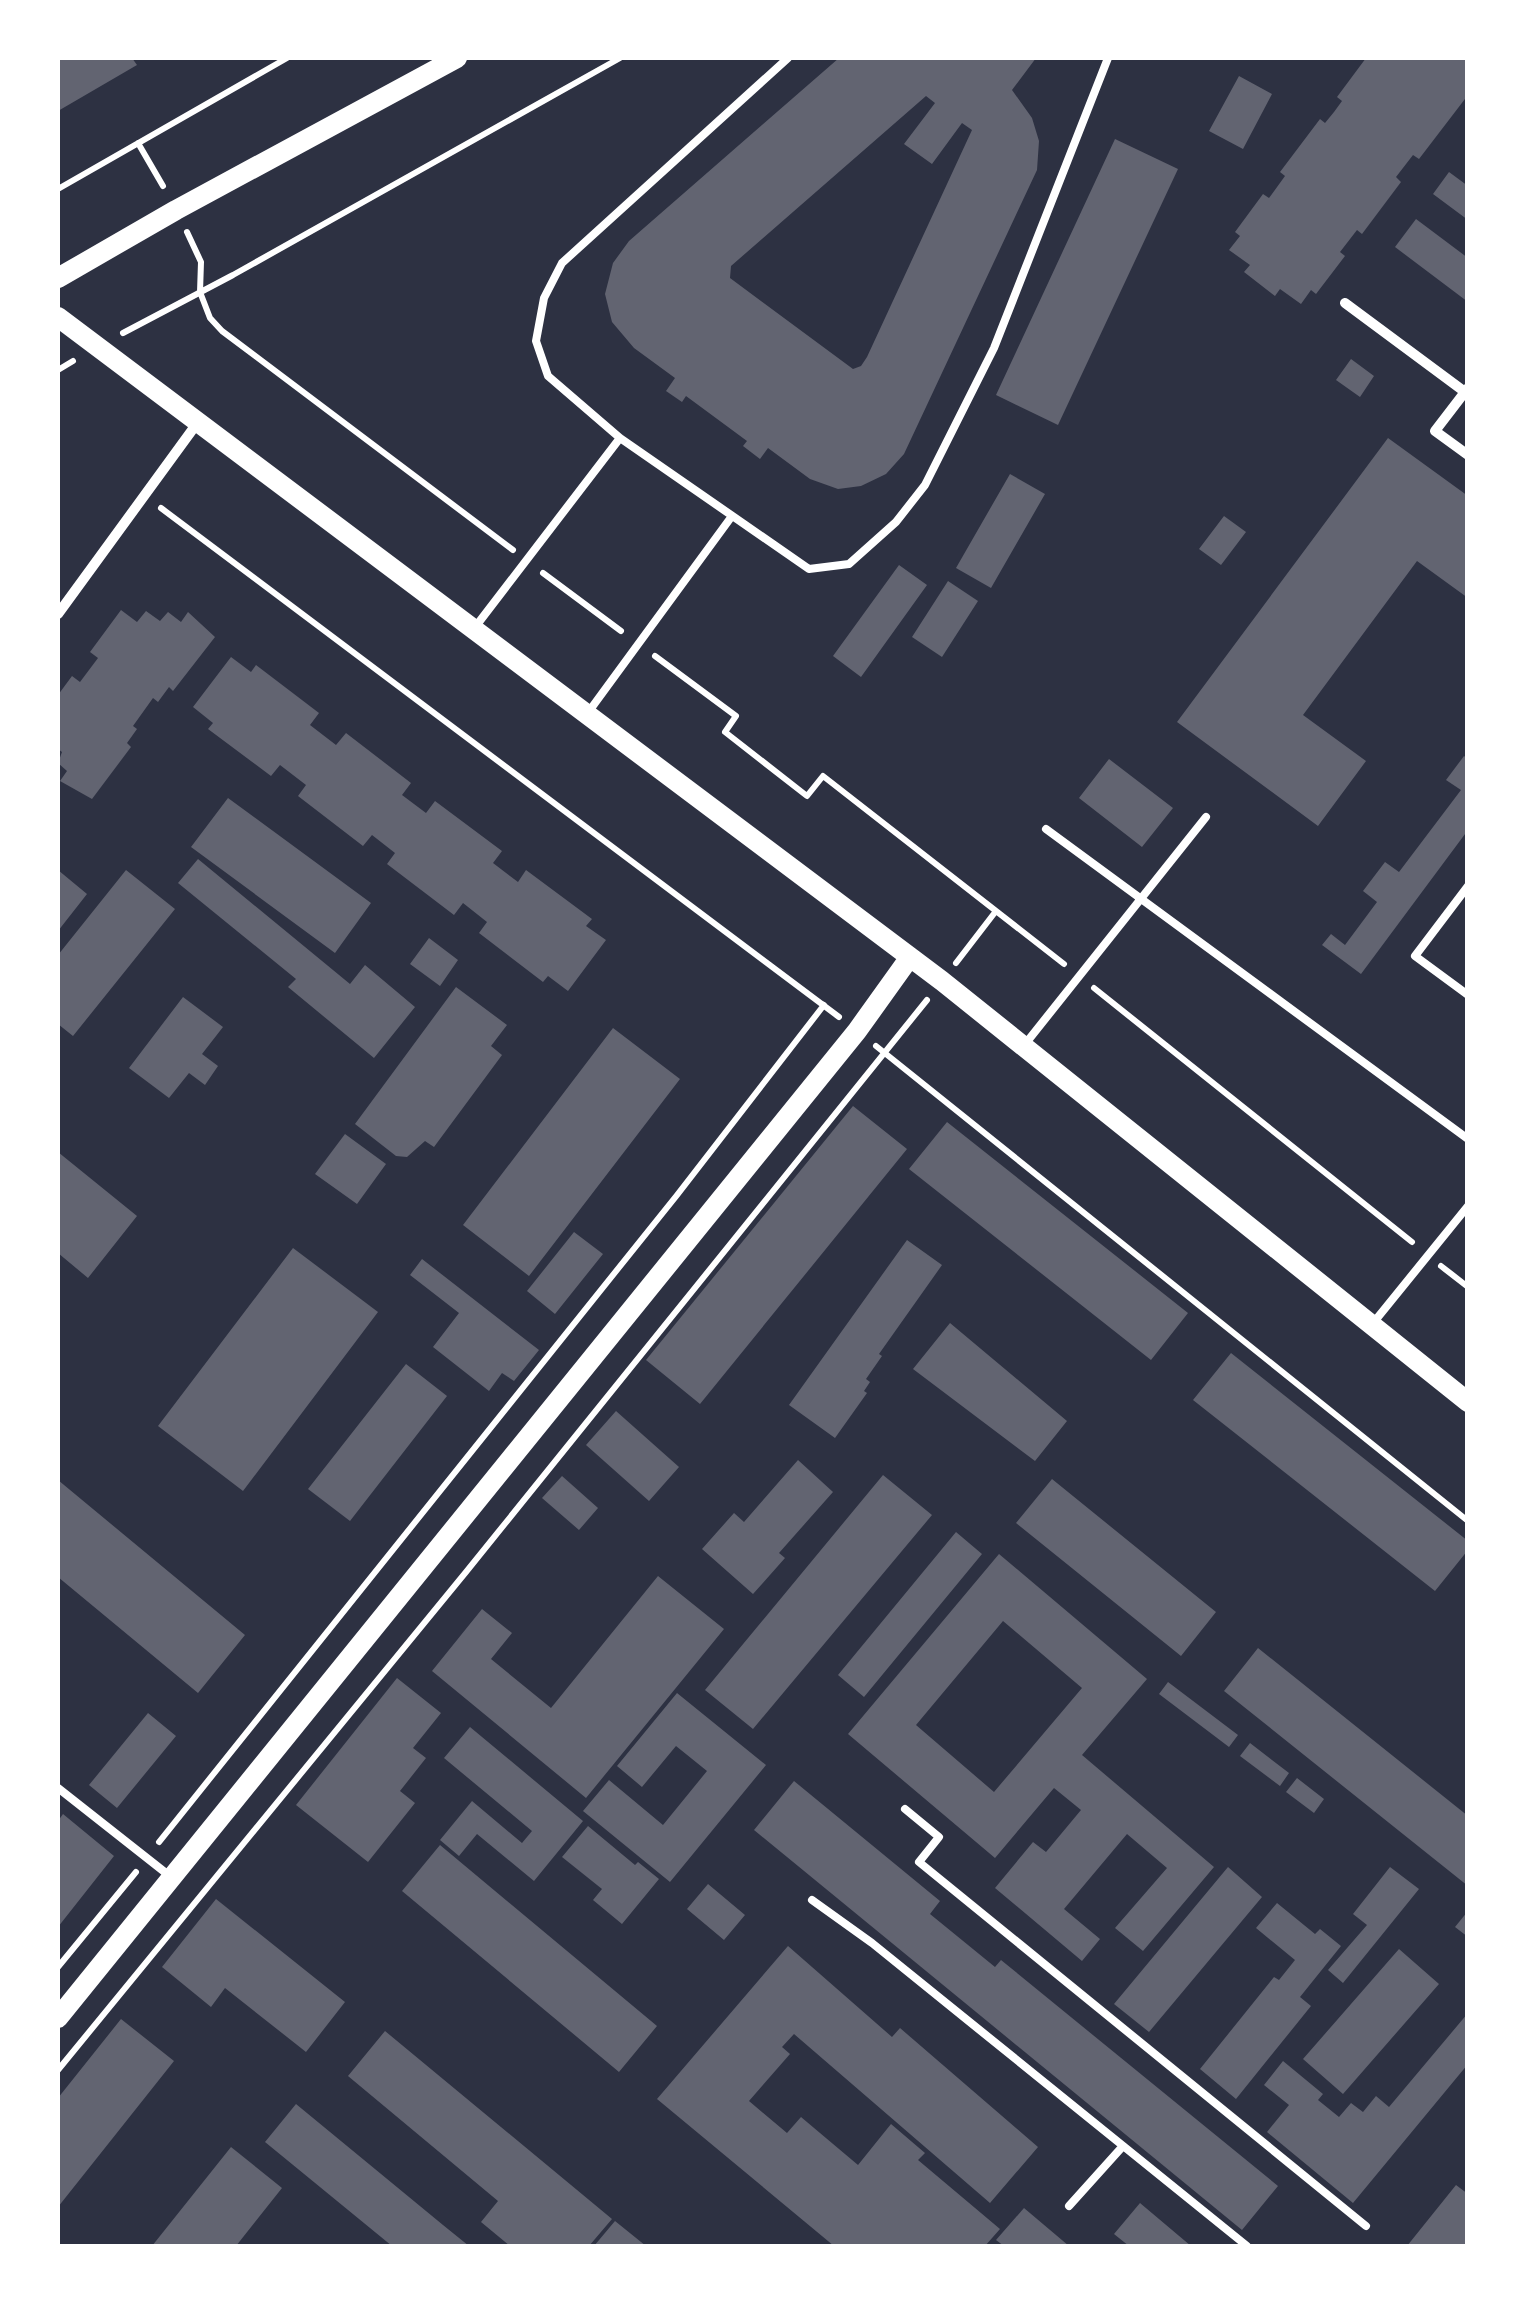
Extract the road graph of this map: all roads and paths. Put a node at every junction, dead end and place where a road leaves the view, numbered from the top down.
1 (287, 58) edge
2 (457, 58) edge
3 (620, 58) edge
4 (788, 58) edge
5 (1108, 58) edge
6 (138, 143) junction
7 (58, 189) edge
8 (176, 210) junction
9 (58, 278) edge
10 (200, 292) junction
11 (1345, 303) dead end
12 (58, 317) edge
13 (97, 347) junction
14 (58, 370) edge
15 (1466, 390) edge
16 (198, 422) junction
17 (620, 438) junction
18 (1468, 455) edge
19 (144, 496) junction
20 (732, 516) junction
21 (526, 560) junction
22 (58, 614) edge
23 (473, 629) junction
24 (638, 644) junction
25 (587, 714) junction
26 (1206, 816) dead end
27 (1046, 829) dead end
28 (1468, 886) edge
29 (1142, 900) junction
30 (996, 910) junction
31 (910, 957) junction
32 (1080, 977) junction
33 (942, 981) junction
34 (1468, 995) edge
35 (824, 1005) junction
36 (857, 1031) junction
37 (1023, 1046) junction
38 (884, 1052) junction
39 (1468, 1139) edge
40 (1468, 1206) edge
41 (1428, 1256) junction
42 (1468, 1287) edge
43 (1372, 1325) junction
44 (1468, 1402) edge
45 (1468, 1521) edge
46 (58, 1788) edge
47 (905, 1809) dead end
48 (146, 1858) junction
49 (170, 1878) junction
50 (812, 1900) dead end
51 (58, 1967) edge
52 (58, 2018) edge
53 (58, 2070) edge
54 (1123, 2146) junction
55 (1069, 2206) dead end
56 (1366, 2226) dead end
57 (1248, 2246) edge

1 - 6 path
2 - 8 main road
3 - 10 path
4 - 17 lane
5 - 20 lane
6 - 7 path
6 - 8 path
8 - 9 main road
8 - 10 path
10 - 13 path
10 - 21 path
11 - 15 street
12 - 13 main road
13 - 14 path
13 - 16 main road
15 - 18 street
16 - 19 street
16 - 23 main road
17 - 20 lane
17 - 21 lane
19 - 22 street
19 - 35 path
20 - 24 lane
21 - 23 lane
21 - 24 path
23 - 25 main road
24 - 25 lane
24 - 30 path
25 - 31 main road
26 - 29 lane
27 - 29 lane
28 - 34 lane
29 - 32 lane
29 - 39 lane
30 - 32 path
30 - 33 path
31 - 33 main road
31 - 36 main road
32 - 37 lane
32 - 41 path
33 - 37 main road
33 - 38 path
35 - 36 path
35 - 48 path
36 - 38 path
36 - 49 main road
37 - 43 main road
38 - 45 path
38 - 53 path
40 - 41 lane
41 - 42 path
41 - 43 lane
43 - 44 main road
46 - 48 lane
47 - 56 lane
48 - 49 lane
48 - 51 path
49 - 52 main road
50 - 54 lane
54 - 55 lane
54 - 57 lane

